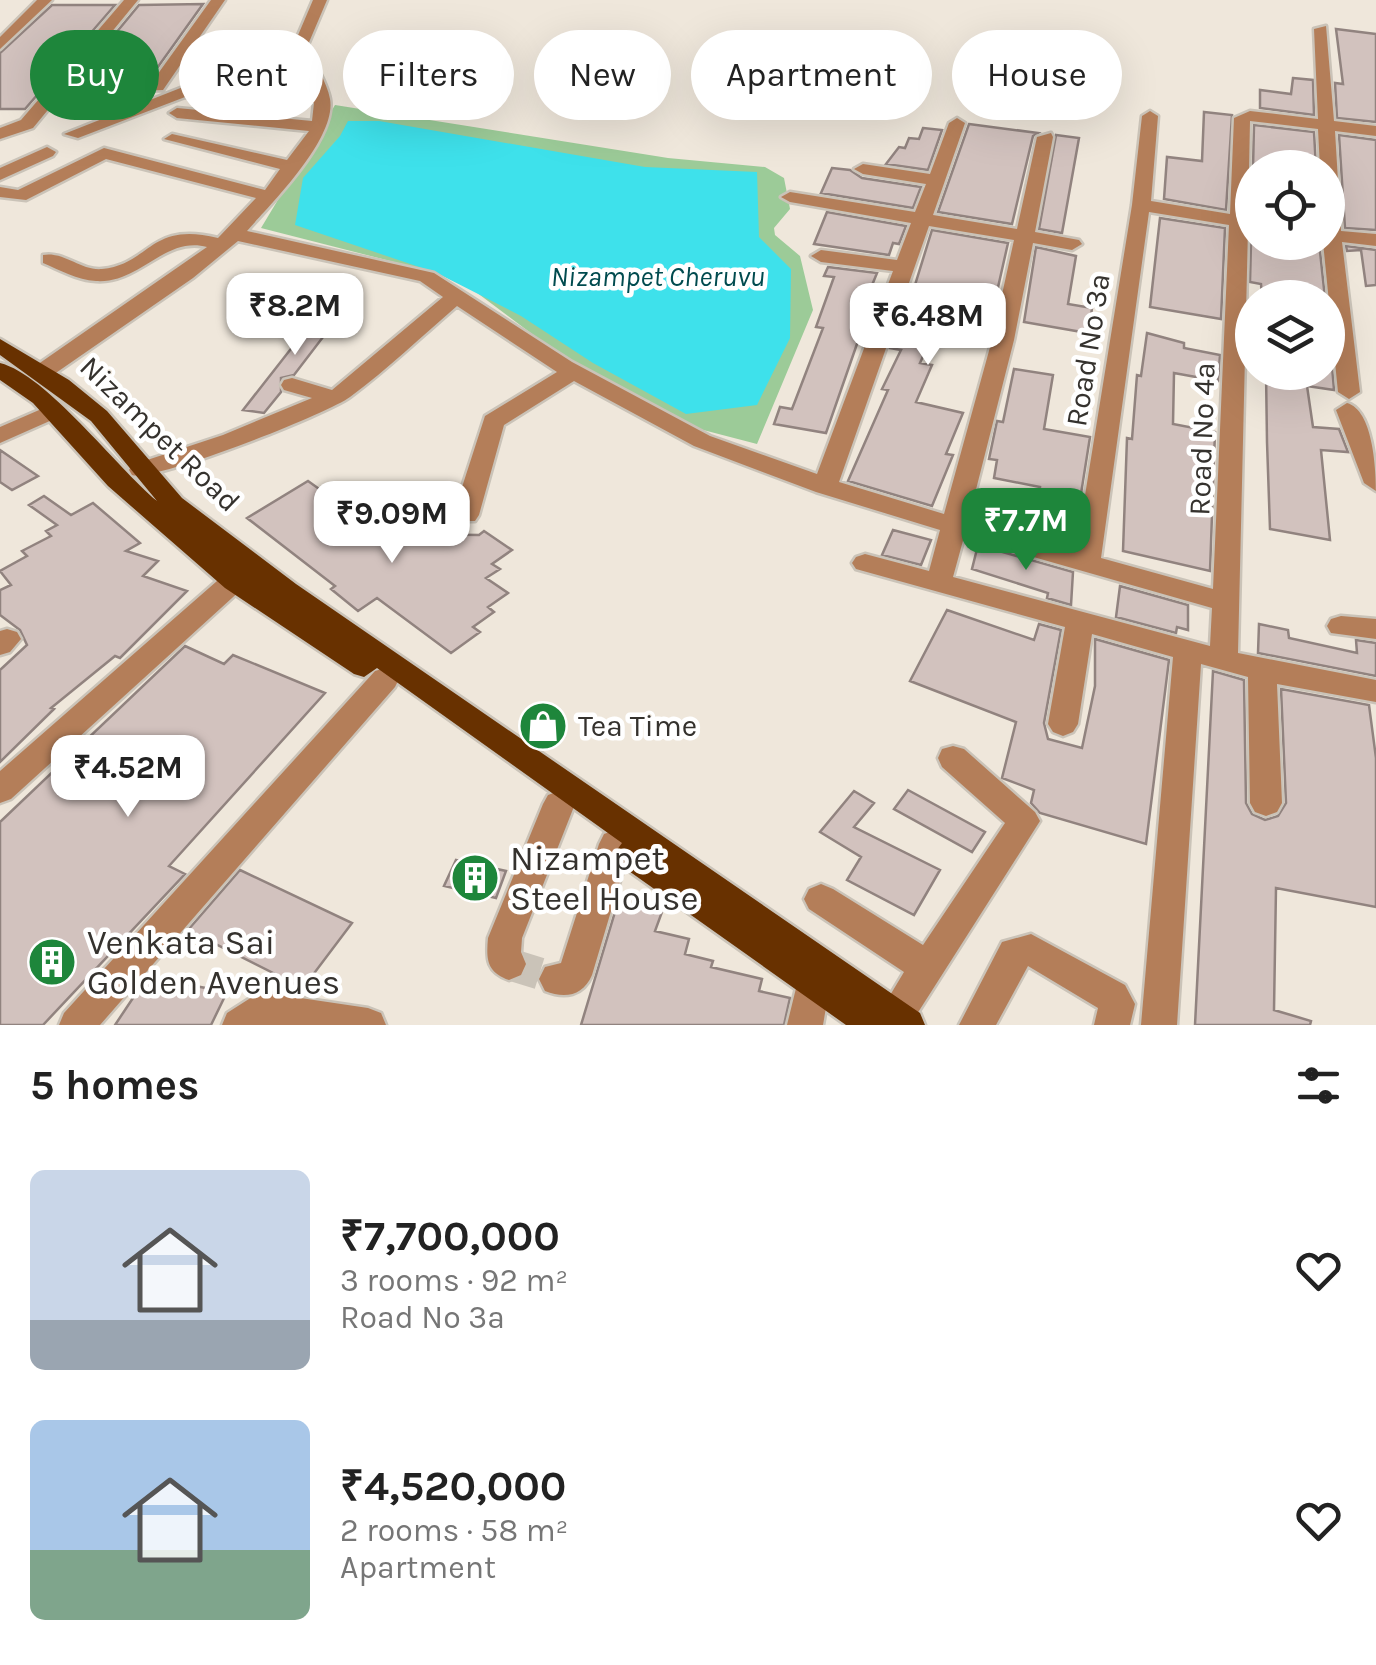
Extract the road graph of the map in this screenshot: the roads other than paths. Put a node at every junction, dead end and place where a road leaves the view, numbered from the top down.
1 (45, 0) edge
2 (130, 0) edge
3 (218, 0) edge
4 (320, 0) edge
5 (1321, 29) dead end
6 (105, 30) edge
7 (308, 30) edge
8 (0, 46) edge
9 (159, 84) edge
10 (179, 94) edge
11 (177, 112) dead end
12 (1150, 116) dead end
13 (30, 120) edge
14 (321, 120) edge
15 (957, 124) dead end
16 (1328, 126) junction
17 (320, 128) junction
18 (1376, 131) edge
19 (0, 134) edge
20 (72, 134) dead end
21 (1045, 137) dead end
22 (172, 139) dead end
23 (1243, 150) edge
24 (1328, 150) edge
25 (0, 156) edge
26 (290, 166) junction
27 (863, 169) dead end
28 (0, 175) edge
29 (937, 180) junction
30 (7, 194) edge
31 (268, 196) junction
32 (790, 197) dead end
33 (1141, 205) junction
34 (923, 219) junction
35 (1235, 220) edge
36 (1024, 236) junction
37 (1345, 237) edge
38 (228, 239) junction
39 (1376, 240) edge
40 (1072, 244) dead end
41 (820, 256) dead end
42 (50, 259) dead end
43 (1244, 260) edge
44 (1333, 260) edge
45 (905, 267) junction
46 (452, 300) dead end
47 (0, 345) edge
48 (0, 370) edge
49 (42, 372) junction
50 (573, 372) junction
51 (292, 385) dead end
52 (333, 398) junction
53 (52, 410) junction
54 (109, 430) junction
55 (0, 436) edge
56 (81, 440) junction
57 (142, 470) junction
58 (1376, 483) edge
59 (825, 486) junction
60 (466, 515) dead end
61 (956, 526) junction
62 (865, 563) dead end
63 (1087, 564) junction
64 (234, 581) junction
65 (939, 581) junction
66 (1226, 602) junction
67 (1080, 622) junction
68 (1340, 626) dead end
69 (1376, 629) edge
70 (1188, 648) junction
71 (1224, 658) junction
72 (1262, 670) junction
73 (384, 680) junction
74 (1376, 691) edge
75 (1064, 724) dead end
76 (954, 758) dead end
77 (0, 790) edge
78 (1266, 803) dead end
79 (559, 804) junction
80 (606, 830) junction
81 (821, 899) dead end
82 (509, 964) dead end
83 (928, 968) junction
84 (557, 980) dead end
85 (812, 984) junction
86 (893, 1022) edge
87 (77, 1025) edge
88 (240, 1025) edge
89 (368, 1025) edge
90 (805, 1025) edge
91 (976, 1025) edge
92 (1112, 1025) edge
93 (1159, 1025) edge

1 - 8 street
2 - 6 street
3 - 9 street
4 - 7 street
5 - 16 street
10 - 20 street
11 - 17 street
12 - 33 street, Road No 3a
13 - 19 street
14 - 17 street
15 - 29 street
16 - 18 street
16 - 23 street, Road No 4a
16 - 24 street
17 - 26 street
21 - 36 street
22 - 26 street
25 - 28 street
26 - 31 street
27 - 29 street
29 - 34 street
30 - 31 street
31 - 38 street
32 - 34 street
33 - 35 street
33 - 63 street, Road No 3a
34 - 36 street
34 - 45 street
36 - 40 street
36 - 61 street
37 - 39 street
38 - 42 street
38 - 49 street
38 - 50 street
41 - 45 street
43 - 66 street, Road No 4a
44 - 58 street
45 - 59 street
46 - 52 street
47 - 49 main road, Nizampet Road
48 - 53 main road, Nizampet Road
49 - 54 main road, Nizampet Road
50 - 59 street
50 - 60 street
51 - 52 street
52 - 57 street
53 - 55 street
53 - 56 main road, Nizampet Road
54 - 56 main road
54 - 57 main road, Nizampet Road
56 - 64 main road, Nizampet Road
57 - 80 main road, Nizampet Road
59 - 61 street
61 - 63 street
61 - 65 street
62 - 65 street
63 - 66 street
64 - 73 main road, Nizampet Road
64 - 77 street
65 - 67 street
66 - 71 street, Road No 4a
67 - 70 street
67 - 75 street
68 - 69 street
70 - 71 street
70 - 93 street
71 - 72 street
72 - 74 street
72 - 78 street
73 - 79 main road, Nizampet Road
73 - 87 street
76 - 83 street
79 - 80 main road, Nizampet Road
79 - 82 street
80 - 84 street
80 - 85 main road, Nizampet Road
80 - 86 main road, Nizampet Road
81 - 83 street
83 - 86 street
85 - 86 main road, Nizampet Road
85 - 90 street
88 - 89 street
91 - 92 street

